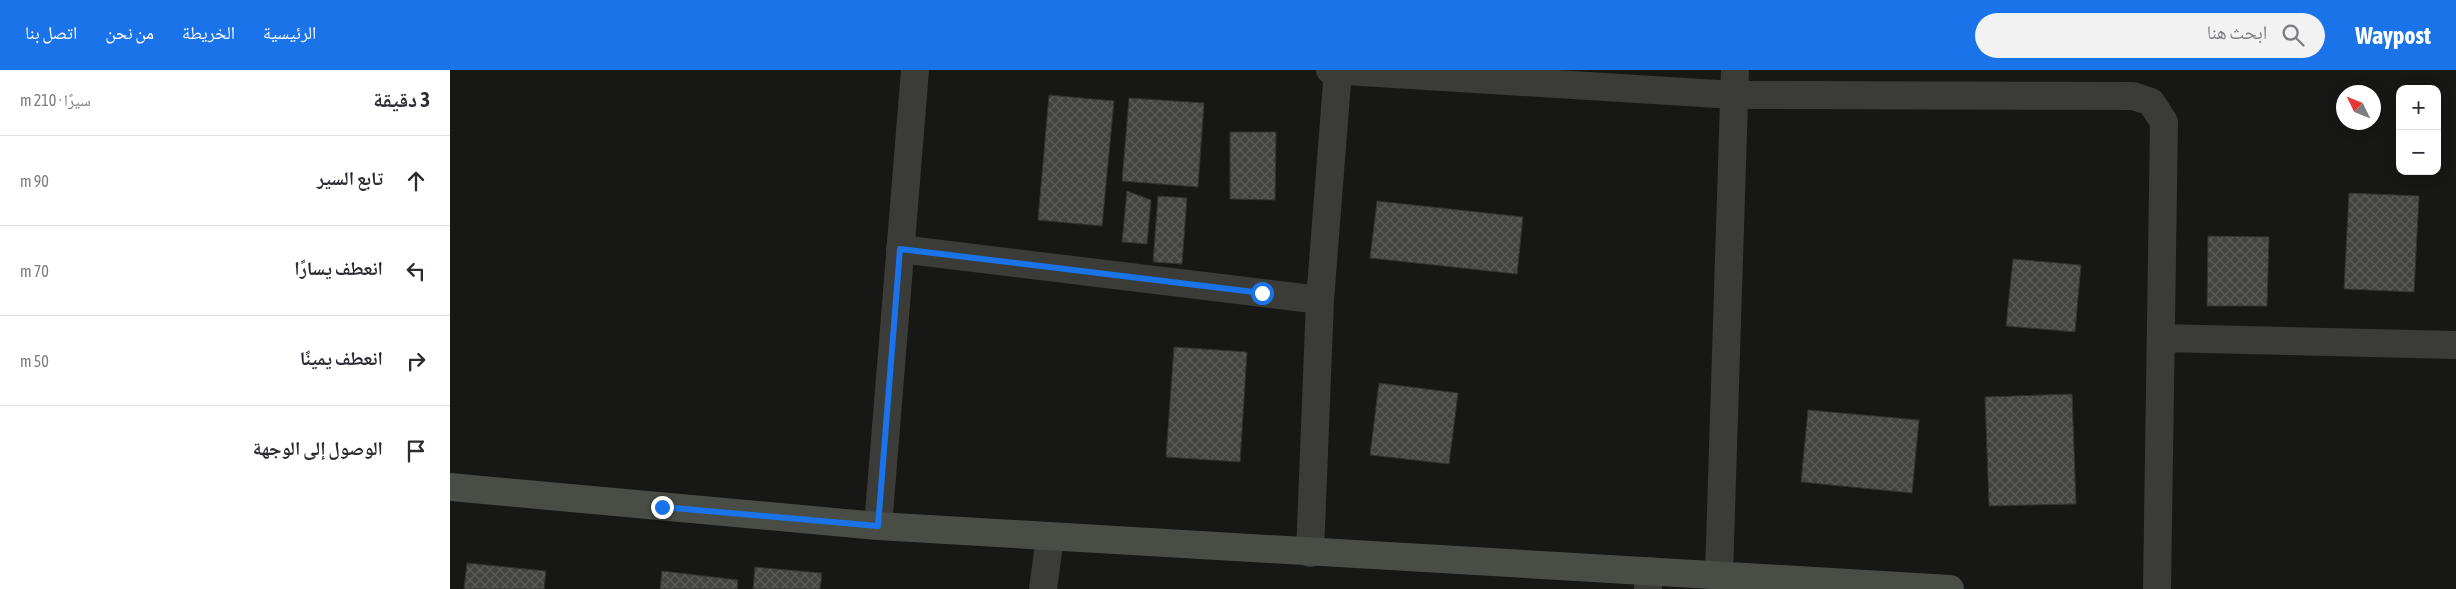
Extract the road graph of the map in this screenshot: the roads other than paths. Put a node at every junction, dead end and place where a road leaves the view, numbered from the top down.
1 (915, 70) edge
2 (1330, 70) edge
3 (1338, 70) edge
4 (1734, 82) edge
5 (900, 249) junction
6 (1320, 300) junction
7 (2161, 338) junction
8 (2456, 345) edge
9 (450, 487) edge
10 (878, 526) junction
11 (1050, 537) junction
12 (1310, 553) junction
13 (1719, 574) junction
14 (1649, 580) edge
15 (1043, 589) edge
16 (1950, 589) edge
17 (2157, 589) edge

1 - 5 street
2 - 3 street
3 - 4 street
3 - 6 street
4 - 7 street
4 - 13 street
5 - 6 street
5 - 10 street
6 - 12 street
7 - 8 street
7 - 17 street
9 - 10 street
10 - 11 street
11 - 12 street
11 - 15 street
12 - 14 street
13 - 14 street
13 - 16 street

